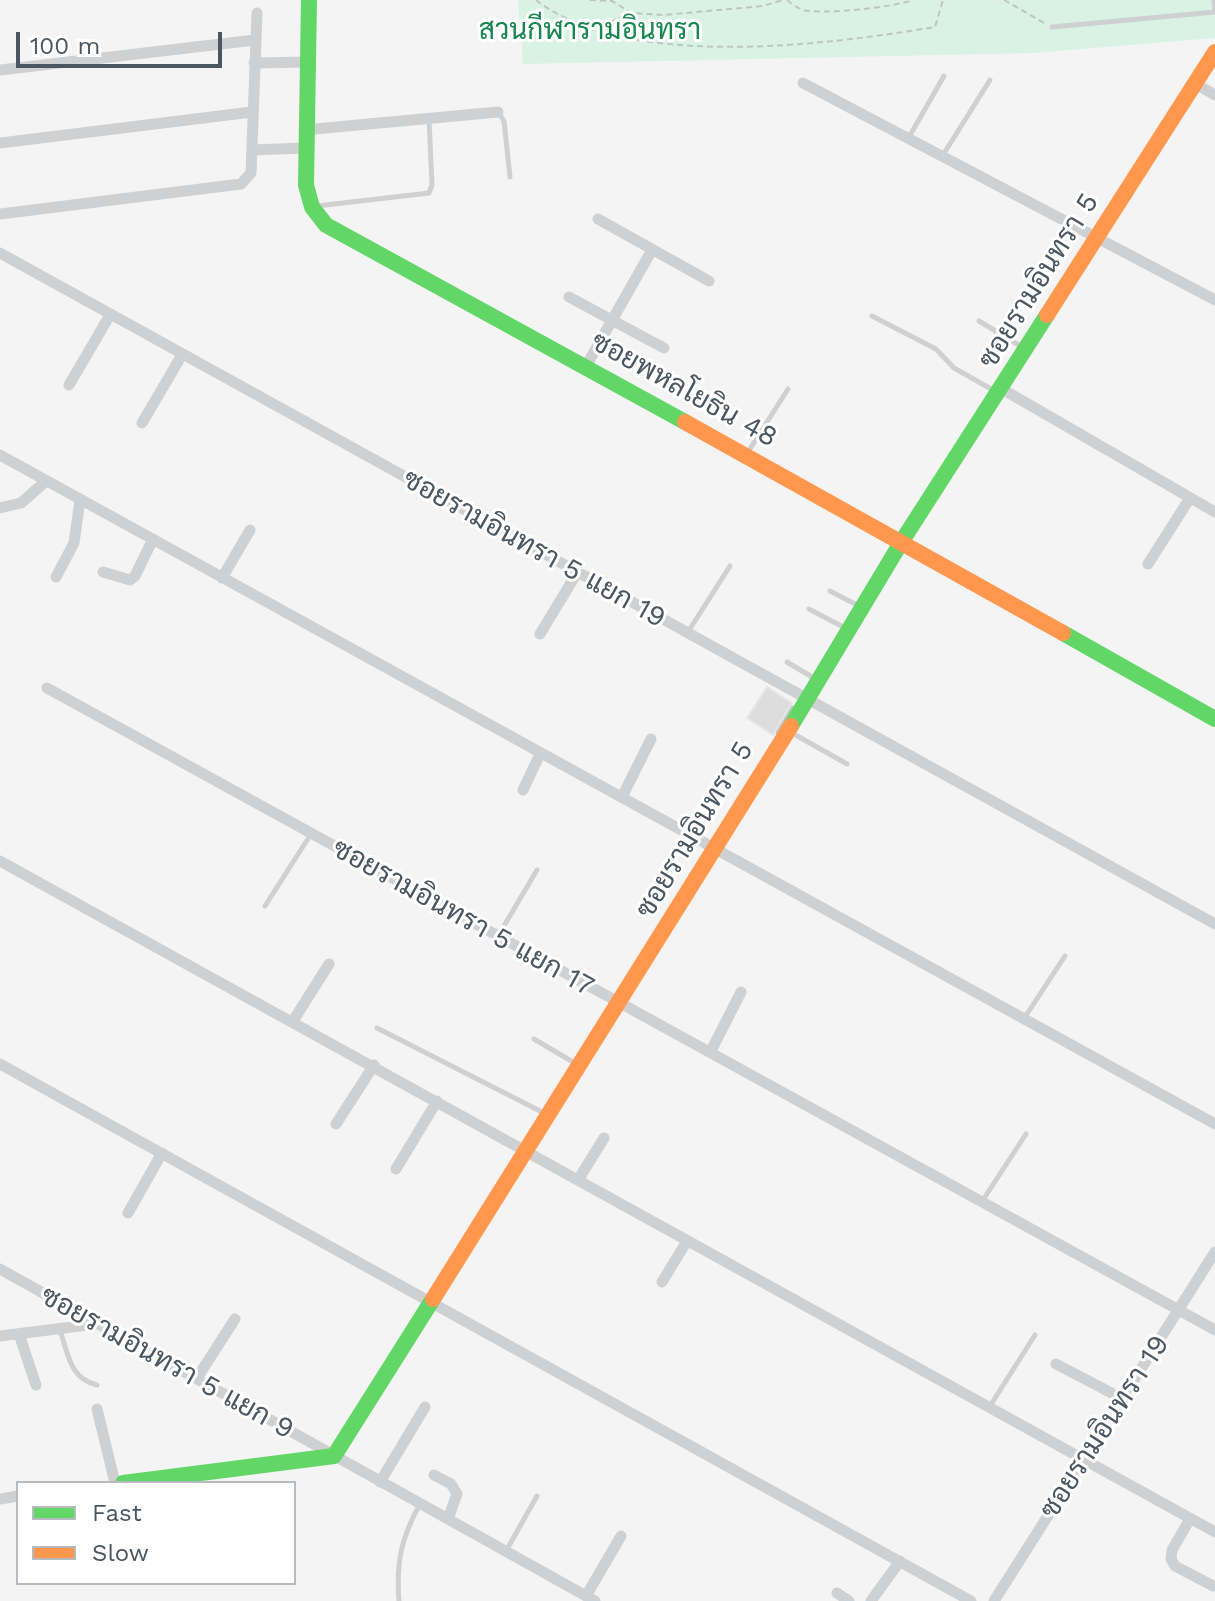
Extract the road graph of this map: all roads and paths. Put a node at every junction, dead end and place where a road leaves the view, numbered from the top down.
1 (309, 0) edge
2 (536, 0) edge
3 (590, 0) edge
4 (785, 0) edge
5 (913, 0) edge
6 (943, 0) edge
7 (1004, 0) edge
8 (1214, 0) edge
9 (1215, 12) edge
10 (257, 13) dead end
11 (631, 13) junction
12 (1052, 27) joint
13 (591, 30) junction
14 (255, 40) junction
15 (1215, 52) edge
16 (307, 62) junction
17 (254, 63) junction
18 (0, 70) edge
19 (944, 76) dead end
20 (990, 80) dead end
21 (803, 83) dead end
22 (1194, 83) junction
23 (1215, 95) edge
24 (252, 112) junction
25 (498, 112) joint
26 (429, 119) junction
27 (304, 130) junction
28 (908, 138) junction
29 (0, 143) edge
30 (304, 148) junction
31 (252, 150) junction
32 (942, 156) junction
33 (510, 177) dead end
34 (312, 207) junction
35 (0, 214) edge
36 (598, 219) dead end
37 (1097, 238) junction
38 (652, 250) junction
39 (0, 253) edge
40 (709, 281) dead end
41 (569, 297) dead end
42 (1215, 300) edge
43 (110, 315) junction
44 (872, 316) dead end
45 (613, 319) junction
46 (979, 321) dead end
47 (664, 348) dead end
48 (1026, 350) junction
49 (182, 355) junction
50 (586, 366) junction
51 (69, 385) dead end
52 (788, 389) dead end
53 (1000, 391) junction
54 (142, 423) dead end
55 (0, 455) edge
56 (746, 455) junction
57 (46, 481) junction
58 (1190, 498) junction
59 (80, 500) junction
60 (0, 508) edge
61 (1215, 512) edge
62 (250, 530) dead end
63 (153, 539) junction
64 (902, 541) junction
65 (1148, 564) dead end
66 (730, 566) dead end
67 (103, 572) dead end
68 (577, 573) junction
69 (56, 577) dead end
70 (222, 578) junction
71 (830, 591) dead end
72 (862, 607) junction
73 (809, 609) dead end
74 (848, 630) junction
75 (687, 633) junction
76 (540, 634) dead end
77 (787, 662) dead end
78 (817, 681) junction
79 (47, 688) dead end
80 (806, 699) junction
81 (1215, 719) edge
82 (786, 730) junction
83 (651, 739) dead end
84 (540, 754) junction
85 (847, 764) dead end
86 (523, 790) dead end
87 (622, 797) junction
88 (311, 834) junction
89 (717, 849) junction
90 (0, 861) edge
91 (537, 870) dead end
92 (265, 906) dead end
93 (1213, 919) edge
94 (497, 936) junction
95 (1065, 956) dead end
96 (329, 964) dead end
97 (741, 992) dead end
98 (618, 1003) junction
99 (1025, 1017) junction
100 (293, 1021) junction
101 (377, 1028) dead end
102 (534, 1039) dead end
103 (711, 1051) junction
104 (0, 1064) edge
105 (374, 1065) junction
106 (578, 1065) junction
107 (437, 1101) junction
108 (547, 1114) junction
109 (336, 1124) dead end
110 (1215, 1124) edge
111 (1026, 1134) dead end
112 (604, 1138) dead end
113 (525, 1151) junction
114 (162, 1153) junction
115 (396, 1169) dead end
116 (578, 1180) junction
117 (982, 1203) junction
118 (128, 1213) dead end
119 (687, 1241) junction
120 (1215, 1252) edge
121 (0, 1269) edge
122 (662, 1282) dead end
123 (429, 1300) junction
124 (1179, 1311) junction
125 (235, 1319) dead end
126 (96, 1324) junction
127 (60, 1330) junction
128 (1215, 1330) edge
129 (19, 1334) junction
130 (1035, 1335) dead end
131 (0, 1336) edge
132 (1056, 1364) dead end
133 (197, 1378) junction
134 (36, 1385) dead end
135 (97, 1385) dead end
136 (1123, 1399) junction
137 (425, 1407) dead end
138 (990, 1407) junction
139 (97, 1409) dead end
140 (334, 1456) junction
141 (1083, 1459) junction
142 (434, 1475) dead end
143 (115, 1481) edge
144 (139, 1481) edge
145 (380, 1482) junction
146 (537, 1496) dead end
147 (420, 1504) junction
148 (448, 1519) junction
149 (1190, 1519) junction
150 (1215, 1532) edge
151 (621, 1536) dead end
152 (506, 1551) junction
153 (900, 1561) junction
154 (1213, 1586) edge
155 (837, 1593) dead end
156 (590, 1599) edge
157 (399, 1601) edge
158 (849, 1601) edge
159 (871, 1601) edge
160 (971, 1601) edge
161 (994, 1601) edge

1 - 16 street
2 - 13 path
3 - 11 path
4 - 5 path
4 - 11 path
6 - 13 path
7 - 12 path
8 - 9 lane
9 - 12 lane
10 - 14 street
11 - 13 path
14 - 17 street
14 - 18 street
15 - 22 street, ซอยรามอินทรา 5
16 - 17 street
16 - 27 street
17 - 24 street
19 - 28 lane
20 - 32 lane
21 - 28 street
22 - 23 street
22 - 37 street, ซอยรามอินทรา 5
24 - 29 street
24 - 31 street
25 - 26 street
25 - 33 lane
26 - 27 street
26 - 34 lane
27 - 30 street
28 - 32 street
30 - 31 street
30 - 34 street
31 - 35 street
32 - 37 street
34 - 50 street, ซอยพหลโยธิน 48
36 - 38 street
37 - 42 street
37 - 48 street, ซอยรามอินทรา 5
38 - 40 street
38 - 45 street
39 - 43 street, ซอยรามอินทรา 5 แยก 19
41 - 45 street
43 - 49 street, ซอยรามอินทรา 5 แยก 19
43 - 51 street
44 - 53 lane
45 - 47 street
45 - 50 street
46 - 48 lane
48 - 53 street, ซอยรามอินทรา 5
49 - 54 street
49 - 68 street, ซอยรามอินทรา 5 แยก 19
50 - 56 street, ซอยพหลโยธิน 48
52 - 56 lane
53 - 58 street
53 - 64 street, ซอยรามอินทรา 5
55 - 57 street
56 - 64 street, ซอยพหลโยธิน 48
57 - 59 street
57 - 60 street
58 - 61 street
58 - 65 street
59 - 63 street
59 - 69 street
62 - 70 street
63 - 67 street
63 - 70 street
64 - 72 street, ซอยรามอินทรา 5
64 - 81 street, ซอยพหลโยธิน 48
66 - 75 lane
68 - 75 street, ซอยรามอินทรา 5 แยก 19
68 - 76 street
70 - 84 street
71 - 72 lane
72 - 74 street, ซอยรามอินทรา 5
73 - 74 lane
74 - 78 street, ซอยรามอินทรา 5
75 - 80 street, ซอยรามอินทรา 5 แยก 19
77 - 78 lane
78 - 80 street, ซอยรามอินทรา 5
79 - 88 street, ซอยรามอินทรา 5 แยก 17
80 - 82 street, ซอยรามอินทรา 5
80 - 93 street, ซอยรามอินทรา 5 แยก 19
82 - 85 lane
82 - 89 street, ซอยรามอินทรา 5
83 - 87 street
84 - 86 street
84 - 87 street
87 - 89 street
88 - 92 lane
88 - 94 street, ซอยรามอินทรา 5 แยก 17
89 - 98 street, ซอยรามอินทรา 5
89 - 99 street
90 - 100 street
91 - 94 lane
94 - 98 street, ซอยรามอินทรา 5 แยก 17
95 - 99 lane
96 - 100 street
97 - 103 street
98 - 103 street, ซอยรามอินทรา 5 แยก 17
98 - 106 street, ซอยรามอินทรา 5
99 - 110 street
100 - 105 street
101 - 108 lane
102 - 106 lane
103 - 117 street, ซอยรามอินทรา 5 แยก 17
104 - 114 street
105 - 107 street
105 - 109 street
106 - 108 street, ซอยรามอินทรา 5
107 - 113 street
107 - 115 street
108 - 113 street, ซอยรามอินทรา 5
111 - 117 lane
112 - 116 street
113 - 116 street
113 - 123 street, ซอยรามอินทรา 5
114 - 118 street
114 - 123 street
116 - 119 street
117 - 124 street, ซอยรามอินทรา 5 แยก 17
119 - 122 street
119 - 138 street
120 - 124 street, ซอยรามอินทรา 19
121 - 126 street, ซอยรามอินทรา 5 แยก 9
123 - 140 street, ซอยรามอินทรา 5
123 - 153 street
124 - 128 street, ซอยรามอินทรา 5 แยก 17
124 - 136 street, ซอยรามอินทรา 19
125 - 133 street
126 - 127 street
126 - 133 street, ซอยรามอินทรา 5 แยก 9
127 - 129 street
127 - 135 lane
129 - 131 street
129 - 134 street
130 - 138 lane
132 - 136 street
133 - 140 street, ซอยรามอินทรา 5 แยก 9
136 - 141 street, ซอยรามอินทรา 19
137 - 145 street
138 - 141 street
139 - 143 street
140 - 144 street
140 - 145 street, ซอยรามอินทรา 5 แยก 9
141 - 149 street
141 - 161 street, ซอยรามอินทรา 19
142 - 148 street
145 - 147 street, ซอยรามอินทรา 5 แยก 9
146 - 152 lane
147 - 148 street, ซอยรามอินทรา 5 แยก 9
147 - 157 lane
148 - 152 street, ซอยรามอินทรา 5 แยก 9
149 - 150 street
149 - 154 street
151 - 156 street
152 - 156 street, ซอยรามอินทรา 5 แยก 9
153 - 159 street
153 - 160 street
155 - 158 street

